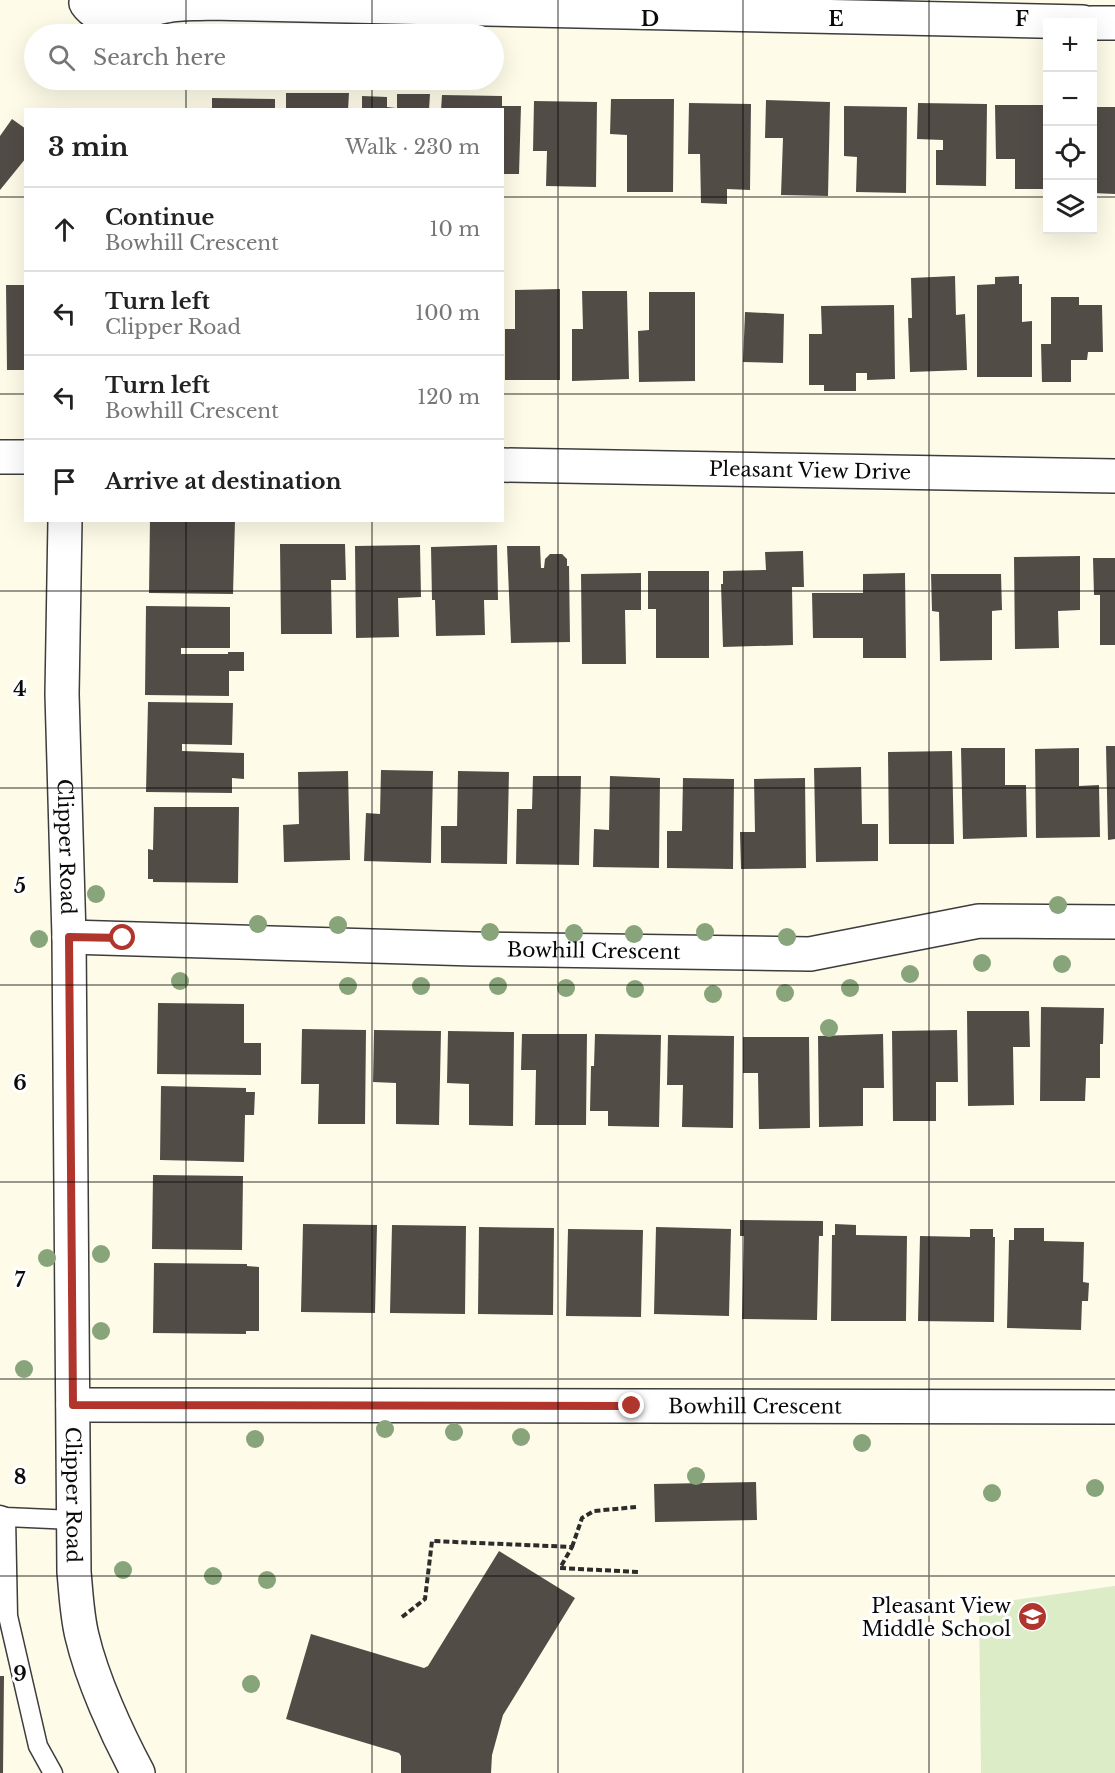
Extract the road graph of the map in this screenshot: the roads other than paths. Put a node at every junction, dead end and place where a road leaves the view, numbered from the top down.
1 (87, 0) edge
2 (1043, 21) edge
3 (1097, 23) edge
4 (1115, 23) edge
5 (0, 457) edge
6 (24, 457) edge
7 (504, 465) edge
8 (1115, 476) edge
9 (65, 522) edge
10 (1115, 922) edge
11 (69, 937) junction
12 (73, 1405) junction
13 (1115, 1407) edge
14 (3, 1516) edge
15 (73, 1520) junction
16 (53, 1773) edge
17 (138, 1773) edge

1 - 2 street
3 - 4 street
5 - 6 street
7 - 8 street, Pleasant View Drive
9 - 11 street, Clipper Road
10 - 11 street, Bowhill Crescent
11 - 12 street, Clipper Road
12 - 13 street, Bowhill Crescent
12 - 15 street, Clipper Road
14 - 15 lane
14 - 16 lane
15 - 17 street, Clipper Road

